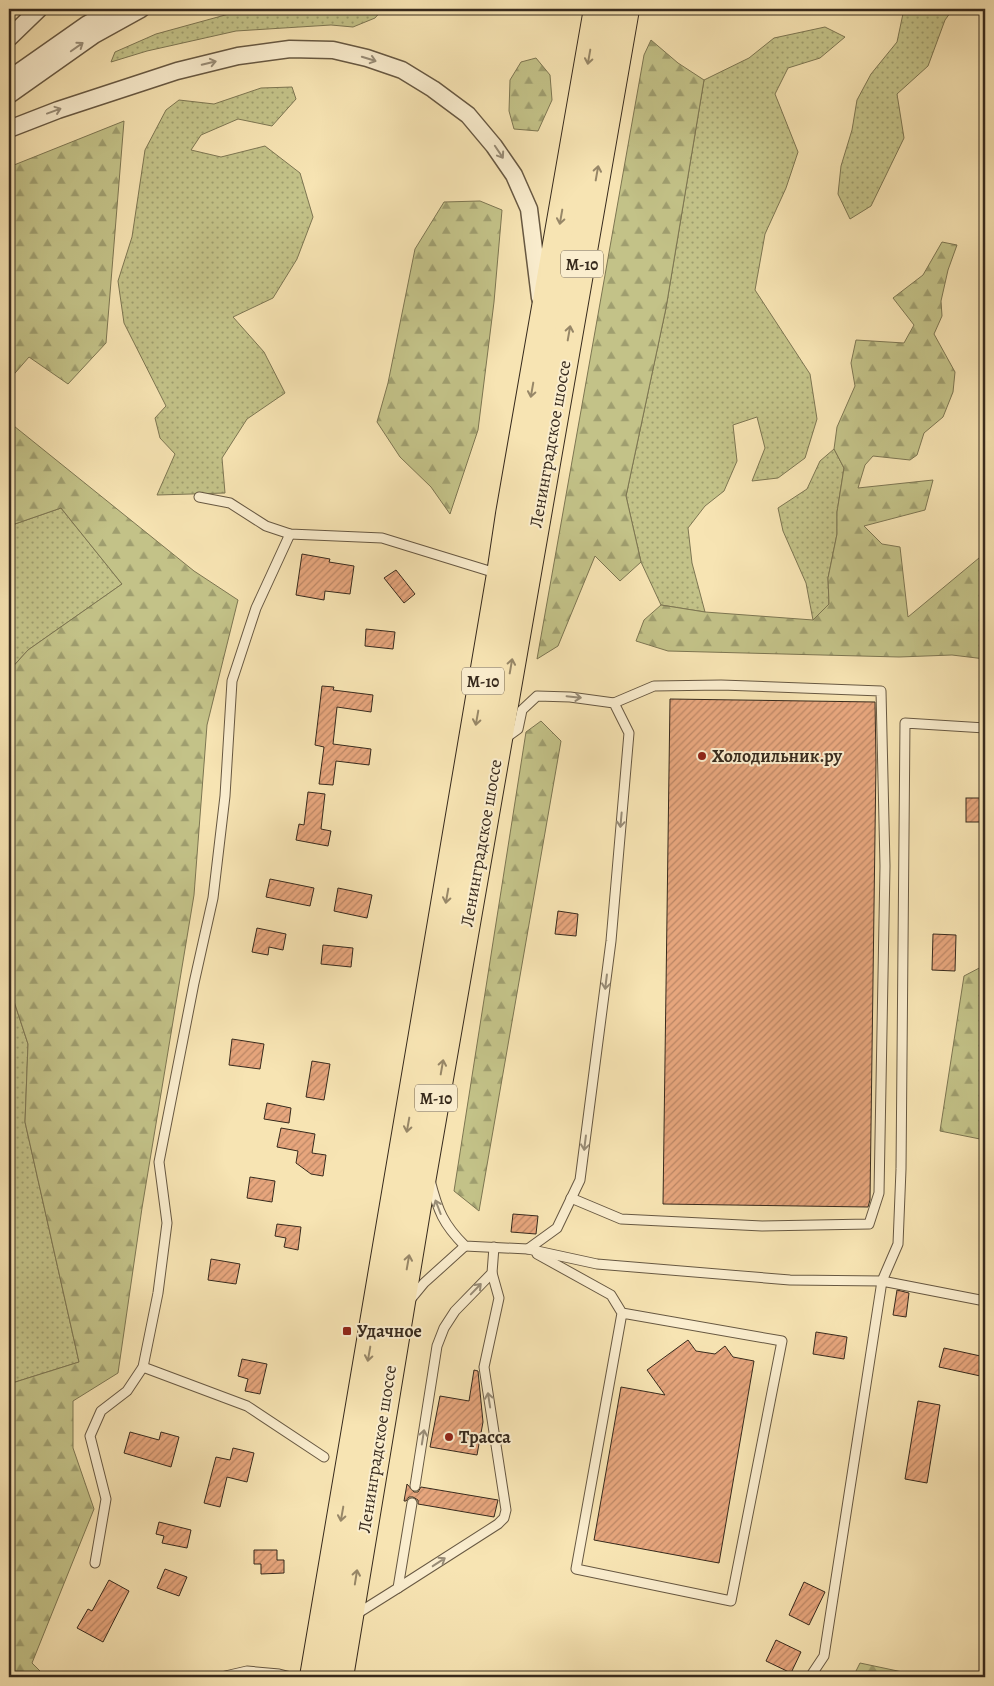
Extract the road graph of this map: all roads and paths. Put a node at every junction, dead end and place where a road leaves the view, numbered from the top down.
1 (40, 9) edge
2 (114, 9) edge
3 (141, 9) edge
4 (598, 9) edge
5 (625, 9) edge
6 (9, 38) edge
7 (9, 79) edge
8 (9, 95) edge
9 (9, 129) edge
10 (543, 324) junction
11 (198, 496) dead end
12 (290, 534) junction
13 (501, 574) junction
14 (614, 703) junction
15 (985, 728) edge
16 (498, 744) junction
17 (425, 1161) junction
18 (571, 1198) junction
19 (465, 1246) junction
20 (494, 1247) junction
21 (528, 1249) junction
22 (492, 1273) junction
23 (882, 1281) junction
24 (985, 1302) edge
25 (399, 1313) junction
26 (622, 1313) junction
27 (143, 1367) junction
28 (324, 1457) dead end
29 (415, 1486) dead end
30 (412, 1502) dead end
31 (95, 1563) dead end
32 (398, 1588) junction
33 (349, 1619) junction
34 (220, 1677) edge
35 (287, 1677) edge
36 (314, 1677) edge
37 (339, 1677) edge
38 (810, 1677) edge

1 - 6 street
2 - 7 street
8 -> 3 street
4 -> 10 highway, Ленинградское шоссе / М-10
16 -> 5 highway, Ленинградское шоссе / М-10
9 -> 10 street
10 -> 13 highway, Ленинградское шоссе / М-10
11 - 12 lane
12 - 13 lane
12 - 27 lane
13 -> 36 highway, Ленинградское шоссе / М-10
16 -> 14 lane
14 -> 18 lane
14 - 18 lane
15 - 23 lane
17 -> 16 highway, Ленинградское шоссе / М-10
19 -> 17 lane
25 -> 17 highway, Ленинградское шоссе / М-10
18 - 21 lane
19 - 20 lane
19 - 25 lane
20 - 21 lane
20 - 22 lane
21 - 23 lane
21 - 26 lane
29 -> 22 lane
32 -> 22 lane
23 - 24 lane
23 - 38 lane
33 -> 25 highway, Ленинградское шоссе / М-10
26 - 26 lane
27 - 28 lane
27 - 31 lane
30 - 32 lane
32 - 33 lane
33 - 37 highway, Ленинградское шоссе / М-10
34 - 35 lane

